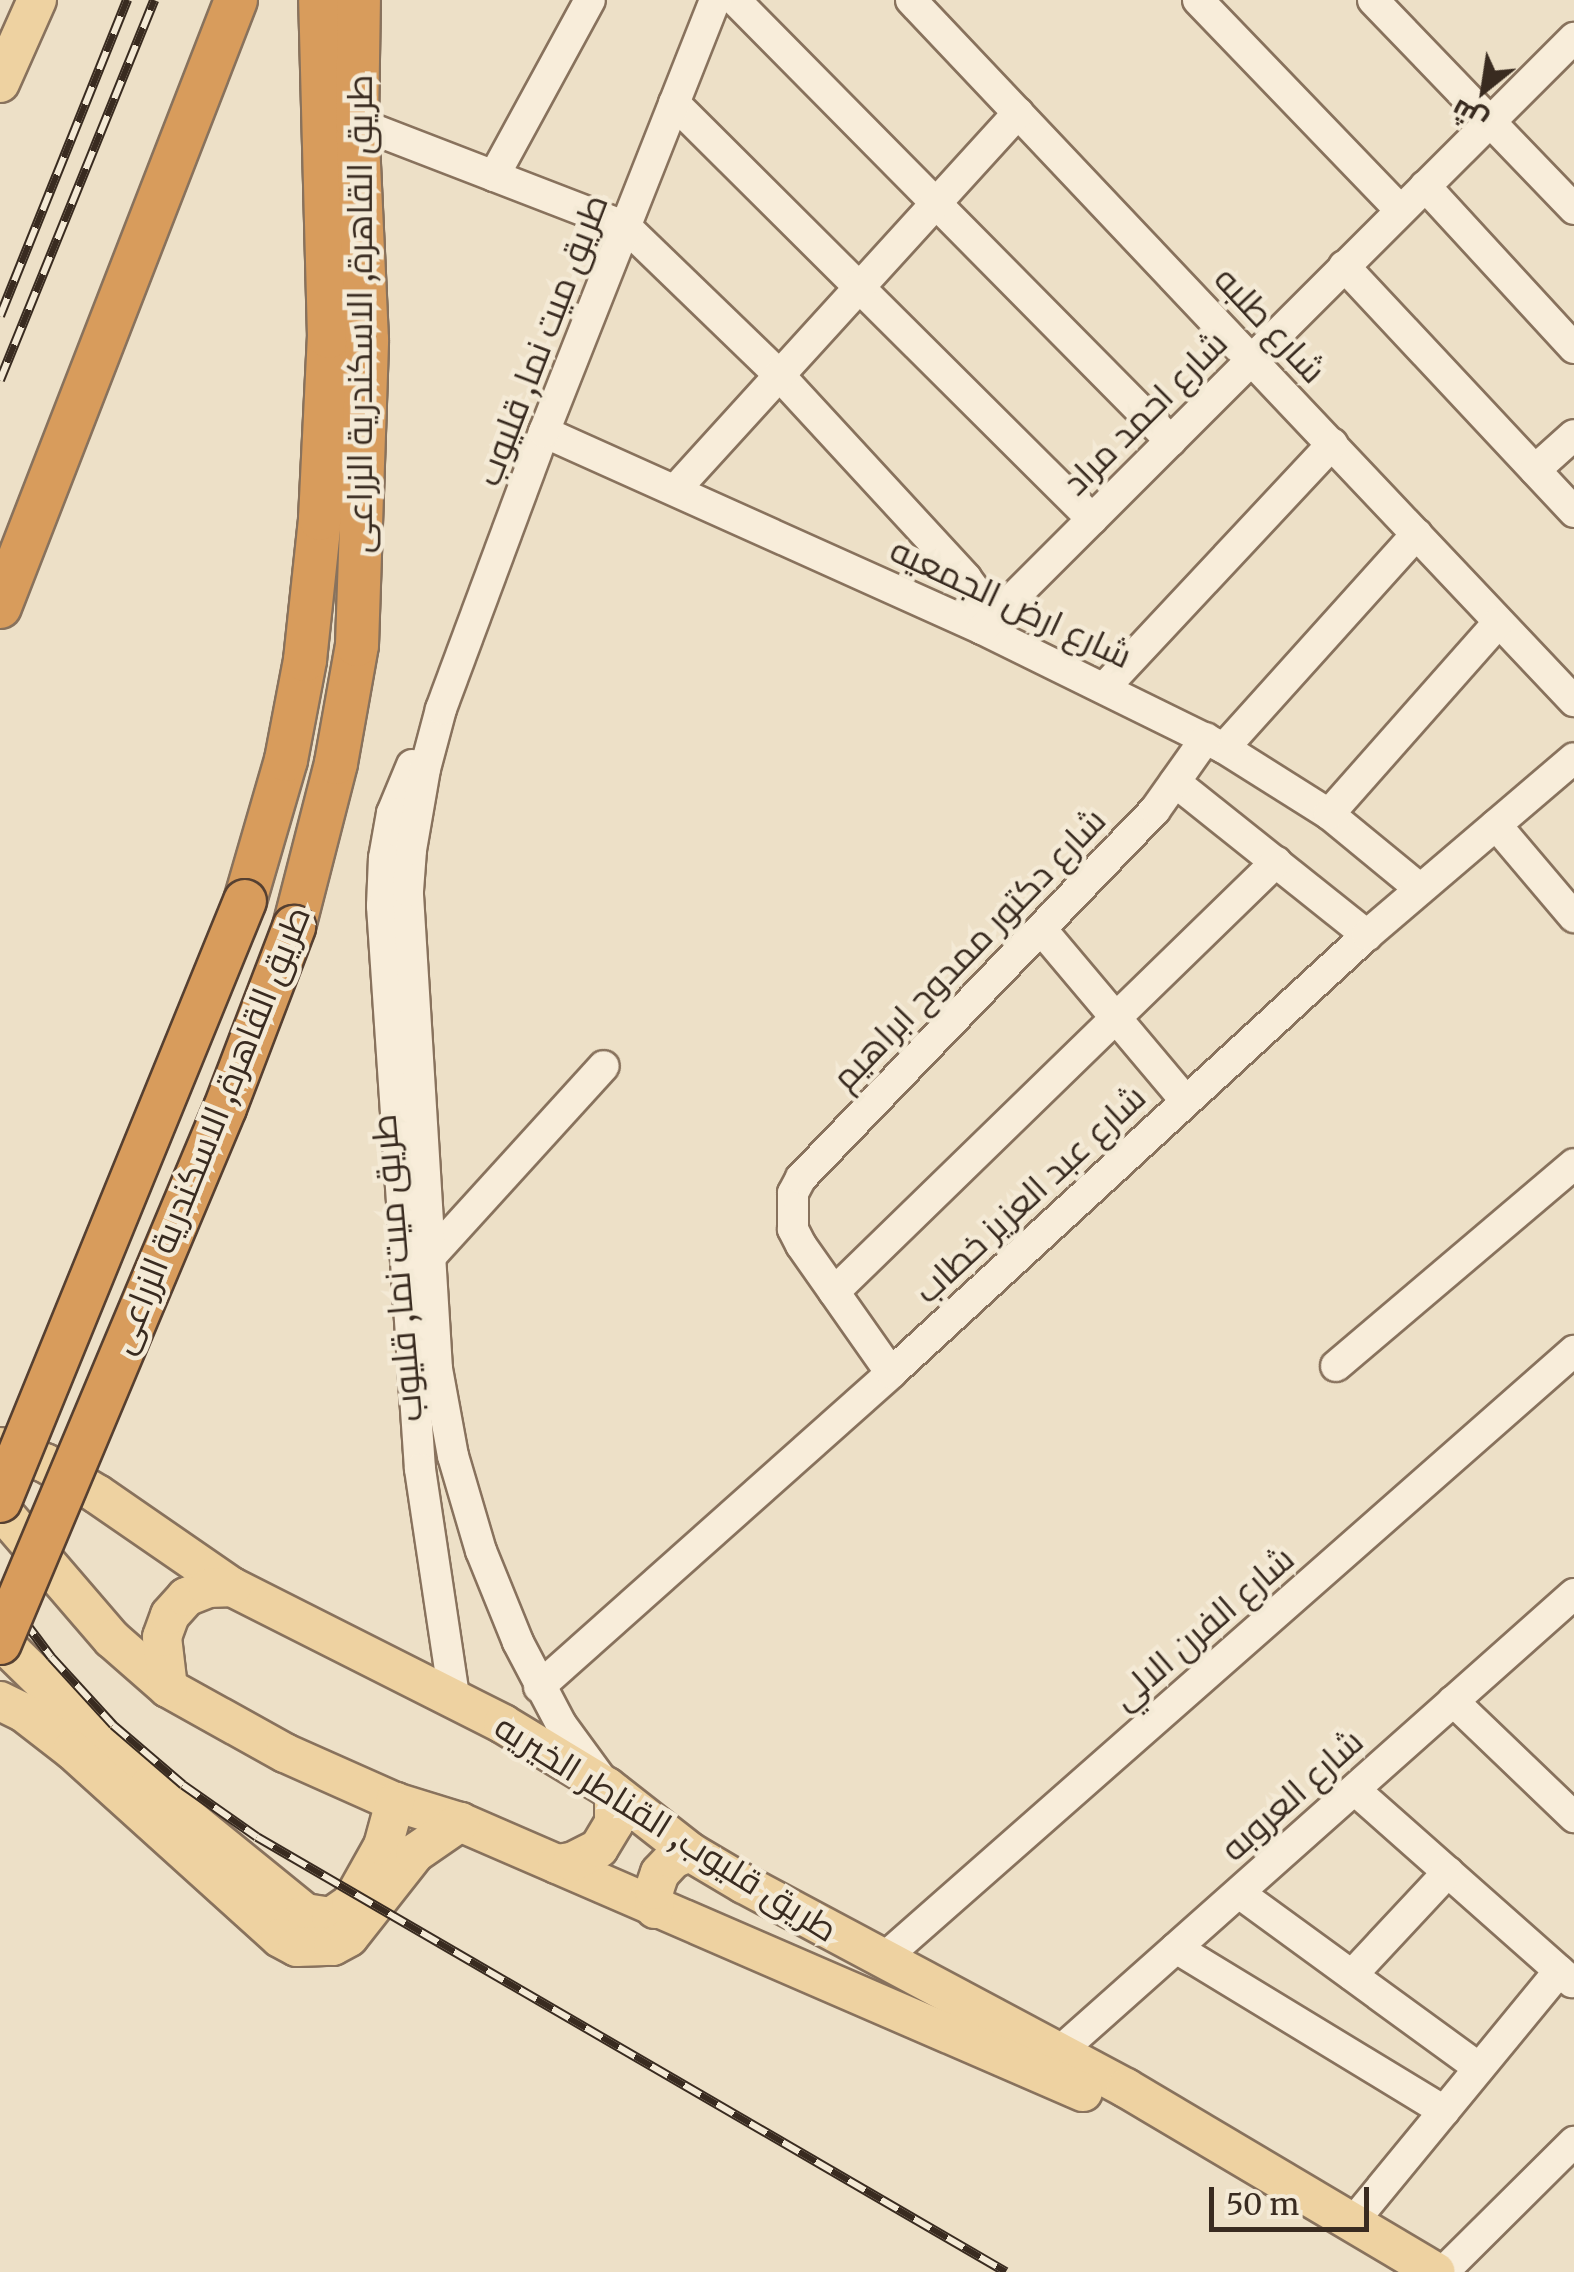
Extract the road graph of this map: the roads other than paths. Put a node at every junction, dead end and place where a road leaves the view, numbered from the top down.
1 (37, 0) edge
2 (236, 0) edge
3 (320, 0) edge
4 (359, 0) edge
5 (590, 0) edge
6 (715, 0) edge
7 (735, 0) edge
8 (911, 0) edge
9 (1198, 0) edge
10 (1373, 0) edge
11 (1574, 38) edge
12 (4, 66) edge
13 (674, 103) junction
14 (1018, 113) junction
15 (357, 122) junction
16 (1490, 122) junction
17 (494, 176) junction
18 (1424, 186) junction
19 (935, 202) junction
20 (1574, 209) edge
21 (1400, 210) junction
22 (626, 227) junction
23 (1344, 266) junction
24 (858, 287) junction
25 (1574, 348) edge
26 (1251, 360) junction
27 (779, 374) junction
28 (544, 432) junction
29 (1574, 435) edge
30 (1171, 440) junction
31 (1332, 444) junction
32 (1535, 470) junction
33 (674, 490) junction
34 (1574, 512) edge
35 (1092, 520) junction
36 (1417, 534) junction
37 (0, 607) edge
38 (1498, 622) junction
39 (982, 629) junction
40 (1105, 687) junction
41 (1574, 702) edge
42 (442, 709) junction
43 (1215, 743) junction
44 (1574, 758) edge
45 (1175, 782) junction
46 (1329, 814) junction
47 (1496, 825) junction
48 (1276, 862) junction
49 (1419, 888) junction
50 (1574, 917) edge
51 (1041, 929) junction
52 (1366, 935) junction
53 (1116, 1017) junction
54 (604, 1066) dead end
55 (1186, 1101) junction
56 (1574, 1164) edge
57 (430, 1257) junction
58 (834, 1292) junction
59 (1574, 1352) edge
60 (1336, 1366) dead end
61 (891, 1373) junction
62 (0, 1447) edge
63 (0, 1501) edge
64 (0, 1509) edge
65 (232, 1588) junction
66 (1574, 1594) edge
67 (0, 1642) edge
68 (538, 1687) junction
69 (168, 1688) junction
70 (454, 1697) junction
71 (1453, 1701) junction
72 (0, 1702) edge
73 (611, 1790) junction
74 (1355, 1790) junction
75 (395, 1802) junction
76 (1573, 1815) edge
77 (460, 1822) junction
78 (690, 1852) junction
79 (557, 1864) junction
80 (1448, 1872) junction
81 (1238, 1893) junction
82 (655, 1909) junction
83 (317, 1934) junction
84 (1176, 1948) junction
85 (882, 1960) junction
86 (1352, 1975) junction
87 (1567, 1977) edge
88 (1059, 2052) junction
89 (1479, 2068) junction
90 (1444, 2111) junction
91 (1574, 2142) edge
92 (1352, 2222) junction
93 (1394, 2272) edge
94 (1440, 2272) edge

1 - 12 main road
2 - 37 highway
3 - 63 highway, طريق القاهرة, الاسكندرية الزراعى, bridge
4 - 15 highway, طريق القاهرة, الاسكندرية الزراعى
5 - 17 street
6 - 13 street, طريق ميت نما, قليوب
7 - 19 street
8 - 14 street, شارع طلبه
9 - 21 street
10 - 16 street
11 - 16 street, شارع احمد مراد
13 - 22 street, طريق ميت نما, قليوب
13 - 24 street
14 - 19 street
14 - 26 street, شارع طلبه
15 - 17 street
15 - 67 highway, طريق القاهرة, الاسكندرية الزراعى, bridge
16 - 18 street, شارع احمد مراد
16 - 20 street
17 - 22 street
18 - 21 street, شارع احمد مراد
18 - 25 street
19 - 24 street
19 - 30 street
21 - 23 street, شارع احمد مراد
22 - 27 street
22 - 28 street, طريق ميت نما, قليوب
23 - 26 street, شارع احمد مراد
23 - 32 street
24 - 27 street
24 - 35 street
26 - 30 street, شارع احمد مراد
26 - 31 street, شارع طلبه
27 - 33 street
27 - 39 street
28 - 33 street, شارع ارض الجمعيه
28 - 42 street, طريق ميت نما, قليوب
29 - 32 street
30 - 35 street, شارع احمد مراد
31 - 36 street, شارع طلبه
31 - 40 street
32 - 34 street
33 - 39 street, شارع ارض الجمعيه
35 - 39 street, شارع احمد مراد
36 - 38 street, شارع طلبه
36 - 43 street, شارع دكتور ممدوح ابراهيم
38 - 41 street, شارع طلبه
38 - 46 street
39 - 40 street, شارع ارض الجمعيه
40 - 43 street, شارع ارض الجمعيه
42 - 57 street, طريق ميت نما, قليوب
42 - 70 street, طريق ميت نما, قليوب
43 - 45 street, شارع دكتور ممدوح ابراهيم
43 - 46 street, شارع ارض الجمعيه
44 - 47 street, شارع عبد العزيز خطاب
45 - 48 street
45 - 51 street, شارع دكتور ممدوح ابراهيم
46 - 49 street, شارع ارض الجمعيه
47 - 49 street, شارع عبد العزيز خطاب
47 - 50 street
48 - 52 street
48 - 53 street
49 - 52 street, شارع عبد العزيز خطاب
51 - 53 street
51 - 58 street, شارع دكتور ممدوح ابراهيم
52 - 55 street, شارع عبد العزيز خطاب
53 - 55 street
53 - 58 street
54 - 57 street
55 - 61 street, شارع عبد العزيز خطاب
56 - 60 street
57 - 68 street, طريق ميت نما, قليوب
58 - 61 street
59 - 85 street, شارع الفرن الالي
61 - 68 street, شارع عبد العزيز خطاب
62 - 65 main road, طريق قليوب, القناطر الخيريه
64 - 69 main road, طريق قليوب, القناطر الخيريه
65 - 69 main road
65 - 70 main road, طريق قليوب, القناطر الخيريه
66 - 71 street, شارع العروبه
67 - 83 main road
68 - 73 street, طريق ميت نما, قليوب
69 - 75 main road, طريق قليوب, القناطر الخيريه
70 - 73 main road, طريق قليوب, القناطر الخيريه
71 - 74 street, شارع العروبه
71 - 76 street
72 - 83 main road
73 - 78 main road, طريق قليوب, القناطر الخيريه
73 - 79 main road
74 - 80 street
74 - 81 street, شارع العروبه
75 - 77 main road, طريق قليوب, القناطر الخيريه
75 - 83 main road
77 - 79 main road, طريق قليوب, القناطر الخيريه
77 - 83 main road
78 - 82 main road
78 - 85 main road, طريق قليوب, القناطر الخيريه
79 - 82 main road, طريق قليوب, القناطر الخيريه
80 - 86 street
80 - 87 street
81 - 84 street, شارع العروبه
81 - 86 street
82 - 93 main road, طريق قليوب, القناطر الخيريه
84 - 88 street, شارع العروبه
84 - 90 street
85 - 88 main road, طريق قليوب, القناطر الخيريه
86 - 89 street
87 - 89 street
88 - 92 main road, طريق قليوب, القناطر الخيريه
89 - 90 street
90 - 92 street
91 - 94 street
92 - 94 main road, طريق قليوب, القناطر الخيريه

